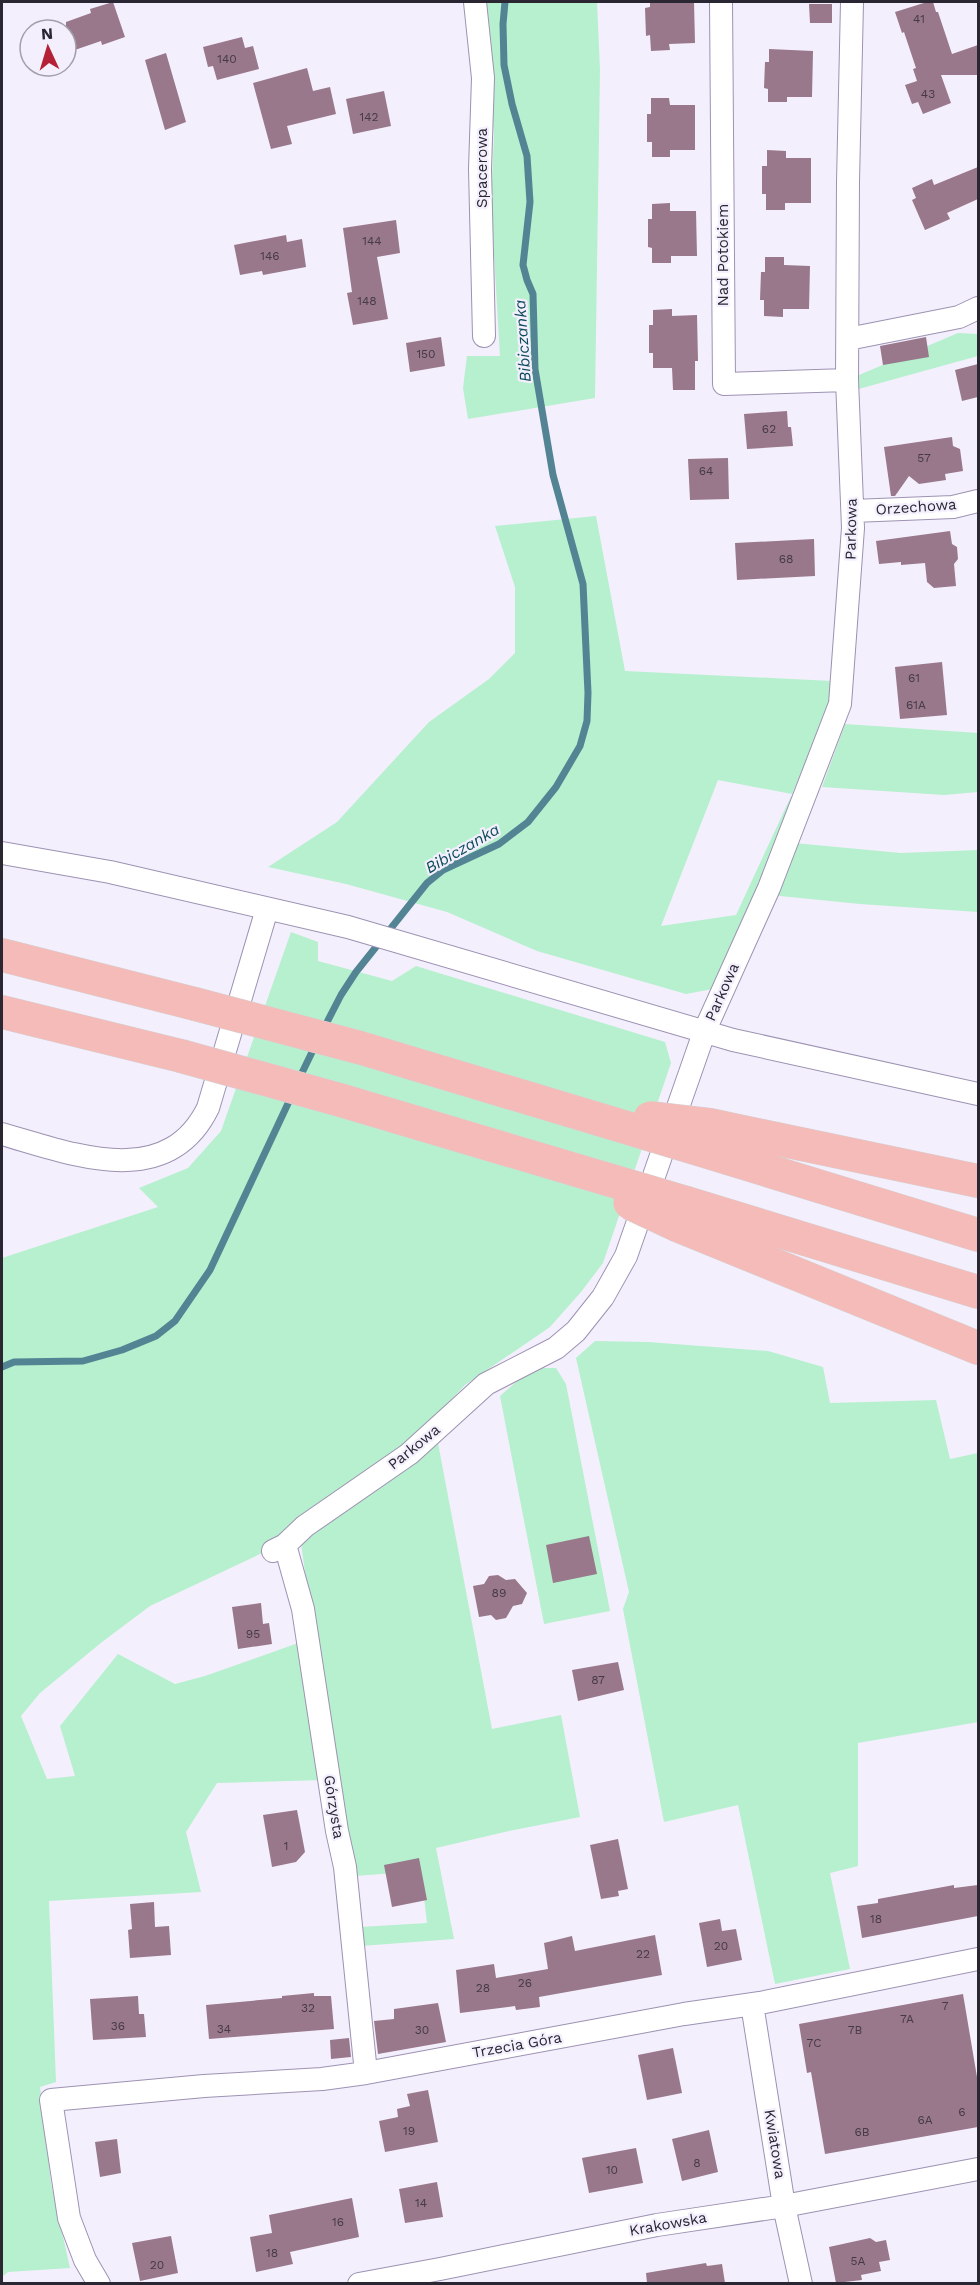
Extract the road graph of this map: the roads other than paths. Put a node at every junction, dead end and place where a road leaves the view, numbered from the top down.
1 (475, 2) edge
2 (722, 2) edge
3 (852, 2) edge
4 (978, 308) edge
5 (484, 336) dead end
6 (848, 339) junction
7 (847, 380) junction
8 (978, 501) edge
9 (852, 511) junction
10 (2, 854) edge
11 (267, 909) junction
12 (2, 955) edge
13 (2, 1012) edge
14 (705, 1030) junction
15 (978, 1094) edge
16 (2, 1134) edge
17 (706, 1137) junction
18 (978, 1181) edge
19 (683, 1215) junction
20 (978, 1235) edge
21 (978, 1292) edge
22 (978, 1348) edge
23 (279, 1548) joint
24 (978, 1959) edge
25 (752, 2004) junction
26 (366, 2073) junction
27 (978, 2169) edge
28 (784, 2206) junction
29 (99, 2283) edge
30 (359, 2283) edge
31 (801, 2283) edge

1 - 5 street, Spacerowa
2 - 7 street, Nad Potokiem
3 - 6 street, Parkowa
4 - 6 street
6 - 7 street, Parkowa
7 - 9 street, Parkowa
8 - 9 street, Orzechowa
9 - 14 street, Parkowa
10 - 11 street
11 - 14 street
11 - 16 street
12 - 17 highway, bridge
13 - 19 highway, bridge
14 - 15 street
14 - 23 street, Parkowa
17 - 18 highway
17 - 20 highway
19 - 21 highway
19 - 22 highway
23 - 26 street, Górzysta
24 - 25 street, Trzecia Góra
25 - 26 street, Trzecia Góra
25 - 28 street, Kwiatowa
26 - 29 street, Trzecia Góra
27 - 28 street, Krakowska
28 - 30 street, Krakowska
28 - 31 street, Kwiatowa

